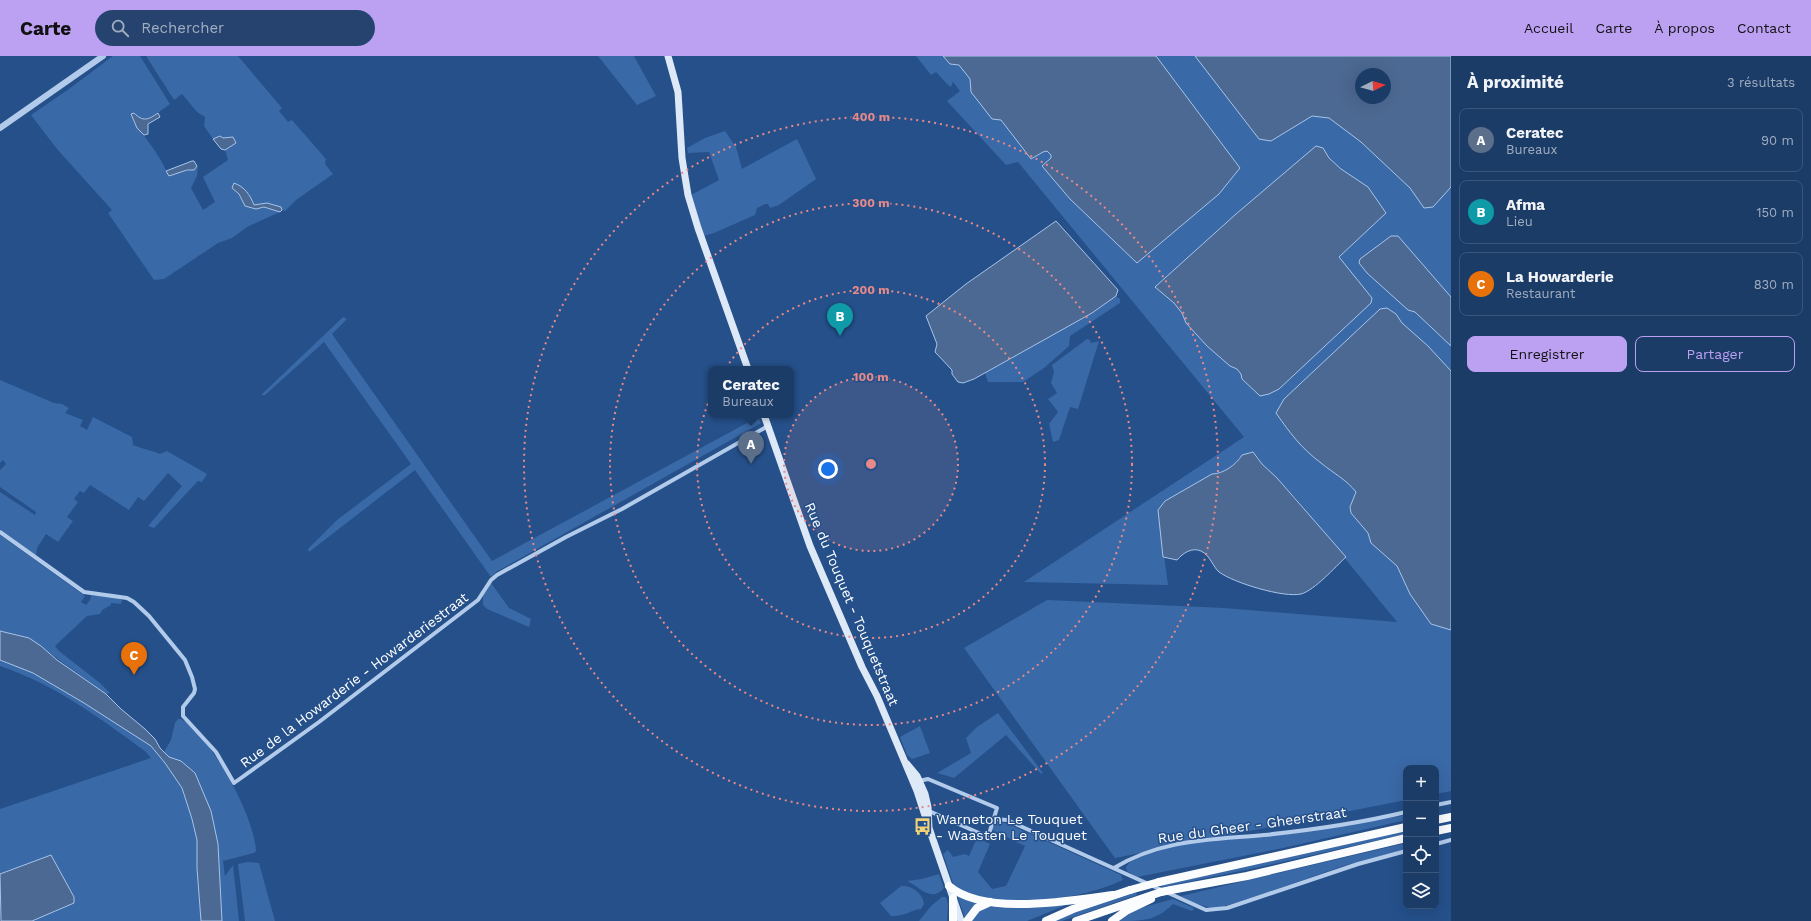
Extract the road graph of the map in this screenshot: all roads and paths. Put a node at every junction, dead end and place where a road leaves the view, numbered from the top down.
1 (103, 56) edge
2 (668, 56) edge
3 (0, 128) edge
4 (747, 366) edge
5 (765, 418) edge
6 (768, 426) junction
7 (0, 532) edge
8 (917, 783) junction
9 (1451, 802) edge
10 (1439, 804) edge
11 (929, 811) junction
12 (1403, 813) edge
13 (1451, 817) edge
14 (994, 818) junction
15 (1439, 819) edge
16 (928, 826) junction
17 (1403, 828) edge
18 (1451, 828) edge
19 (1439, 830) edge
20 (1403, 839) edge
21 (1451, 840) edge
22 (1439, 843) edge
23 (1403, 852) edge
24 (1114, 868) junction
25 (949, 886) junction
26 (1112, 895) junction
27 (953, 898) junction
28 (1143, 900) junction
29 (991, 902) junction
30 (953, 921) edge
31 (961, 921) edge
32 (967, 921) edge
33 (1046, 921) edge
34 (1076, 921) edge
35 (1112, 921) edge

1 - 3 street
2 - 4 main road
5 - 6 main road, Rue du Touquet - Touquetstraat
6 - 7 street, Rue de la Howarderie - Howarderiestraat
6 - 8 main road, Rue du Touquet - Touquetstraat
8 - 11 main road, Rue du Touquet - Touquetstraat
8 - 14 street
8 - 16 main road, Rue du Touquet - Touquetstraat
9 - 10 street
11 - 14 street
11 - 16 main road, Rue du Touquet - Touquetstraat
12 - 24 street, Rue du Gheer - Gheerstraat
13 - 15 highway
14 - 24 street
16 - 25 main road, Rue du Touquet - Touquetstraat
17 - 26 highway, bridge
18 - 19 highway
20 - 28 highway, bridge
21 - 22 street
23 - 24 street
25 - 27 main road, Rue du Touquet - Touquetstraat
25 - 29 highway
26 - 29 highway
26 - 33 highway
27 - 30 highway
27 - 31 main road, Rue du Touquet - Touquetstraat
28 - 34 highway
28 - 35 highway
29 - 32 highway

